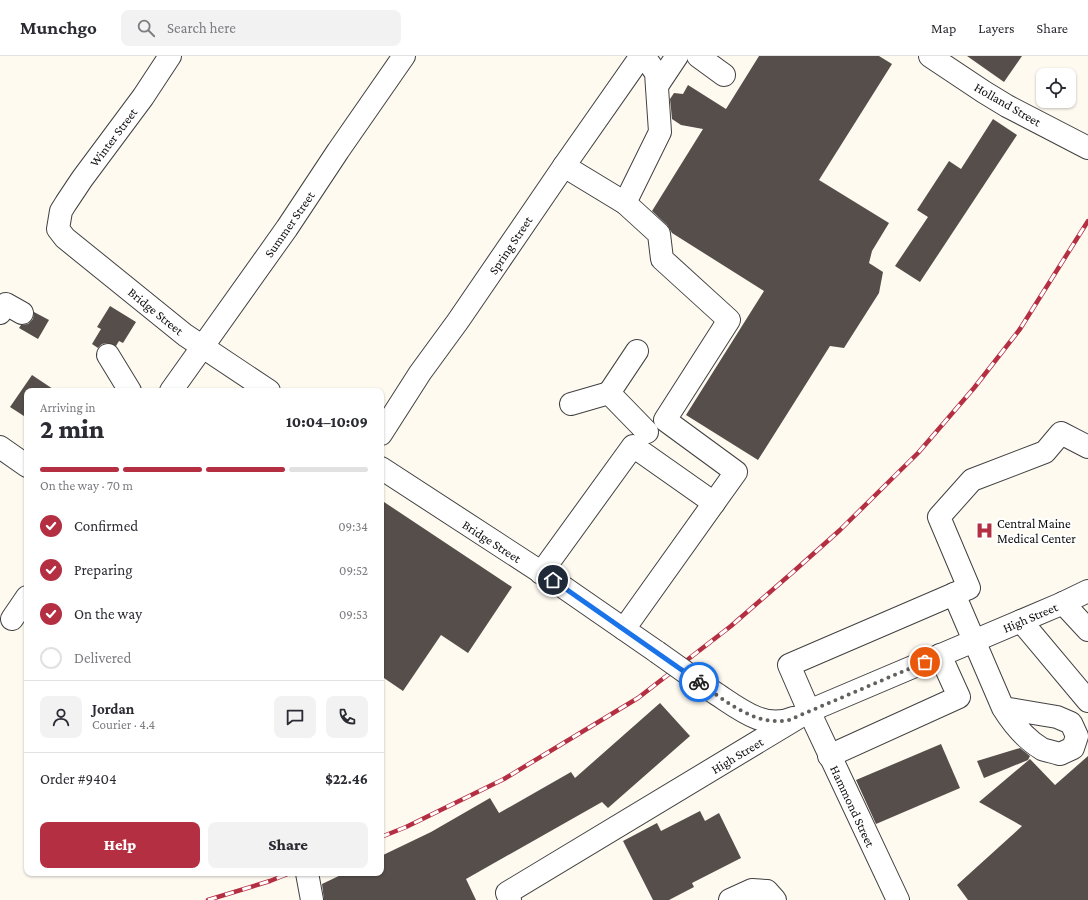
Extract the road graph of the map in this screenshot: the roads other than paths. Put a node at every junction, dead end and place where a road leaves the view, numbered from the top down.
1 (170, 56) edge
2 (404, 56) edge
3 (641, 56) edge
4 (644, 56) edge
5 (677, 56) edge
6 (698, 56) edge
7 (930, 56) edge
8 (724, 75) dead end
9 (657, 86) junction
10 (1088, 148) edge
11 (564, 166) junction
12 (625, 203) junction
13 (59, 220) joint
14 (0, 313) edge
15 (22, 313) dead end
16 (203, 347) junction
17 (637, 351) dead end
18 (108, 355) dead end
19 (128, 388) edge
20 (173, 388) edge
21 (264, 388) edge
22 (609, 393) junction
23 (571, 404) dead end
24 (384, 429) edge
25 (648, 433) junction
26 (0, 447) edge
27 (1088, 447) edge
28 (24, 464) edge
29 (384, 470) edge
30 (714, 504) junction
31 (541, 573) junction
32 (1088, 591) edge
33 (954, 594) junction
34 (24, 602) edge
35 (1064, 603) junction
36 (12, 620) dead end
37 (1021, 621) junction
38 (1087, 628) edge
39 (624, 629) junction
40 (974, 641) junction
41 (940, 655) junction
42 (1088, 701) edge
43 (1003, 708) junction
44 (809, 711) junction
45 (1083, 732) edge
46 (829, 756) junction
47 (307, 876) edge
48 (769, 895) edge
49 (509, 897) edge
50 (312, 900) edge
51 (730, 900) edge
52 (898, 900) edge

1 - 13 street, Winter Street
2 - 16 street, Summer Street
3 - 11 street, Spring Street
4 - 9 street
5 - 9 street
6 - 8 street
7 - 10 street, Holland Street
9 - 12 street
11 - 12 street
11 - 24 street, Spring Street
12 - 25 street
13 - 16 street, Bridge Street
14 - 15 street
16 - 20 street, Summer Street
16 - 21 street, Bridge Street
17 - 22 street
18 - 19 street
22 - 23 street
22 - 25 street
25 - 30 street
25 - 30 street
25 - 31 street
26 - 28 street
27 - 33 street
29 - 31 street, Bridge Street
30 - 39 street
31 - 39 street, Bridge Street
32 - 35 street, High Street
33 - 40 street
33 - 44 street, Hammond Street
34 - 36 street
35 - 37 street, High Street
35 - 38 street
37 - 40 street, High Street
37 - 42 street
39 - 44 street, Bridge Street, bridge
40 - 41 street, High Street
40 - 43 street
41 - 44 street, High Street
41 - 46 street
43 - 45 street
43 - 45 street
44 - 46 street, Hammond Street
44 - 49 street, High Street
46 - 52 street, Hammond Street
47 - 50 street
48 - 51 street

